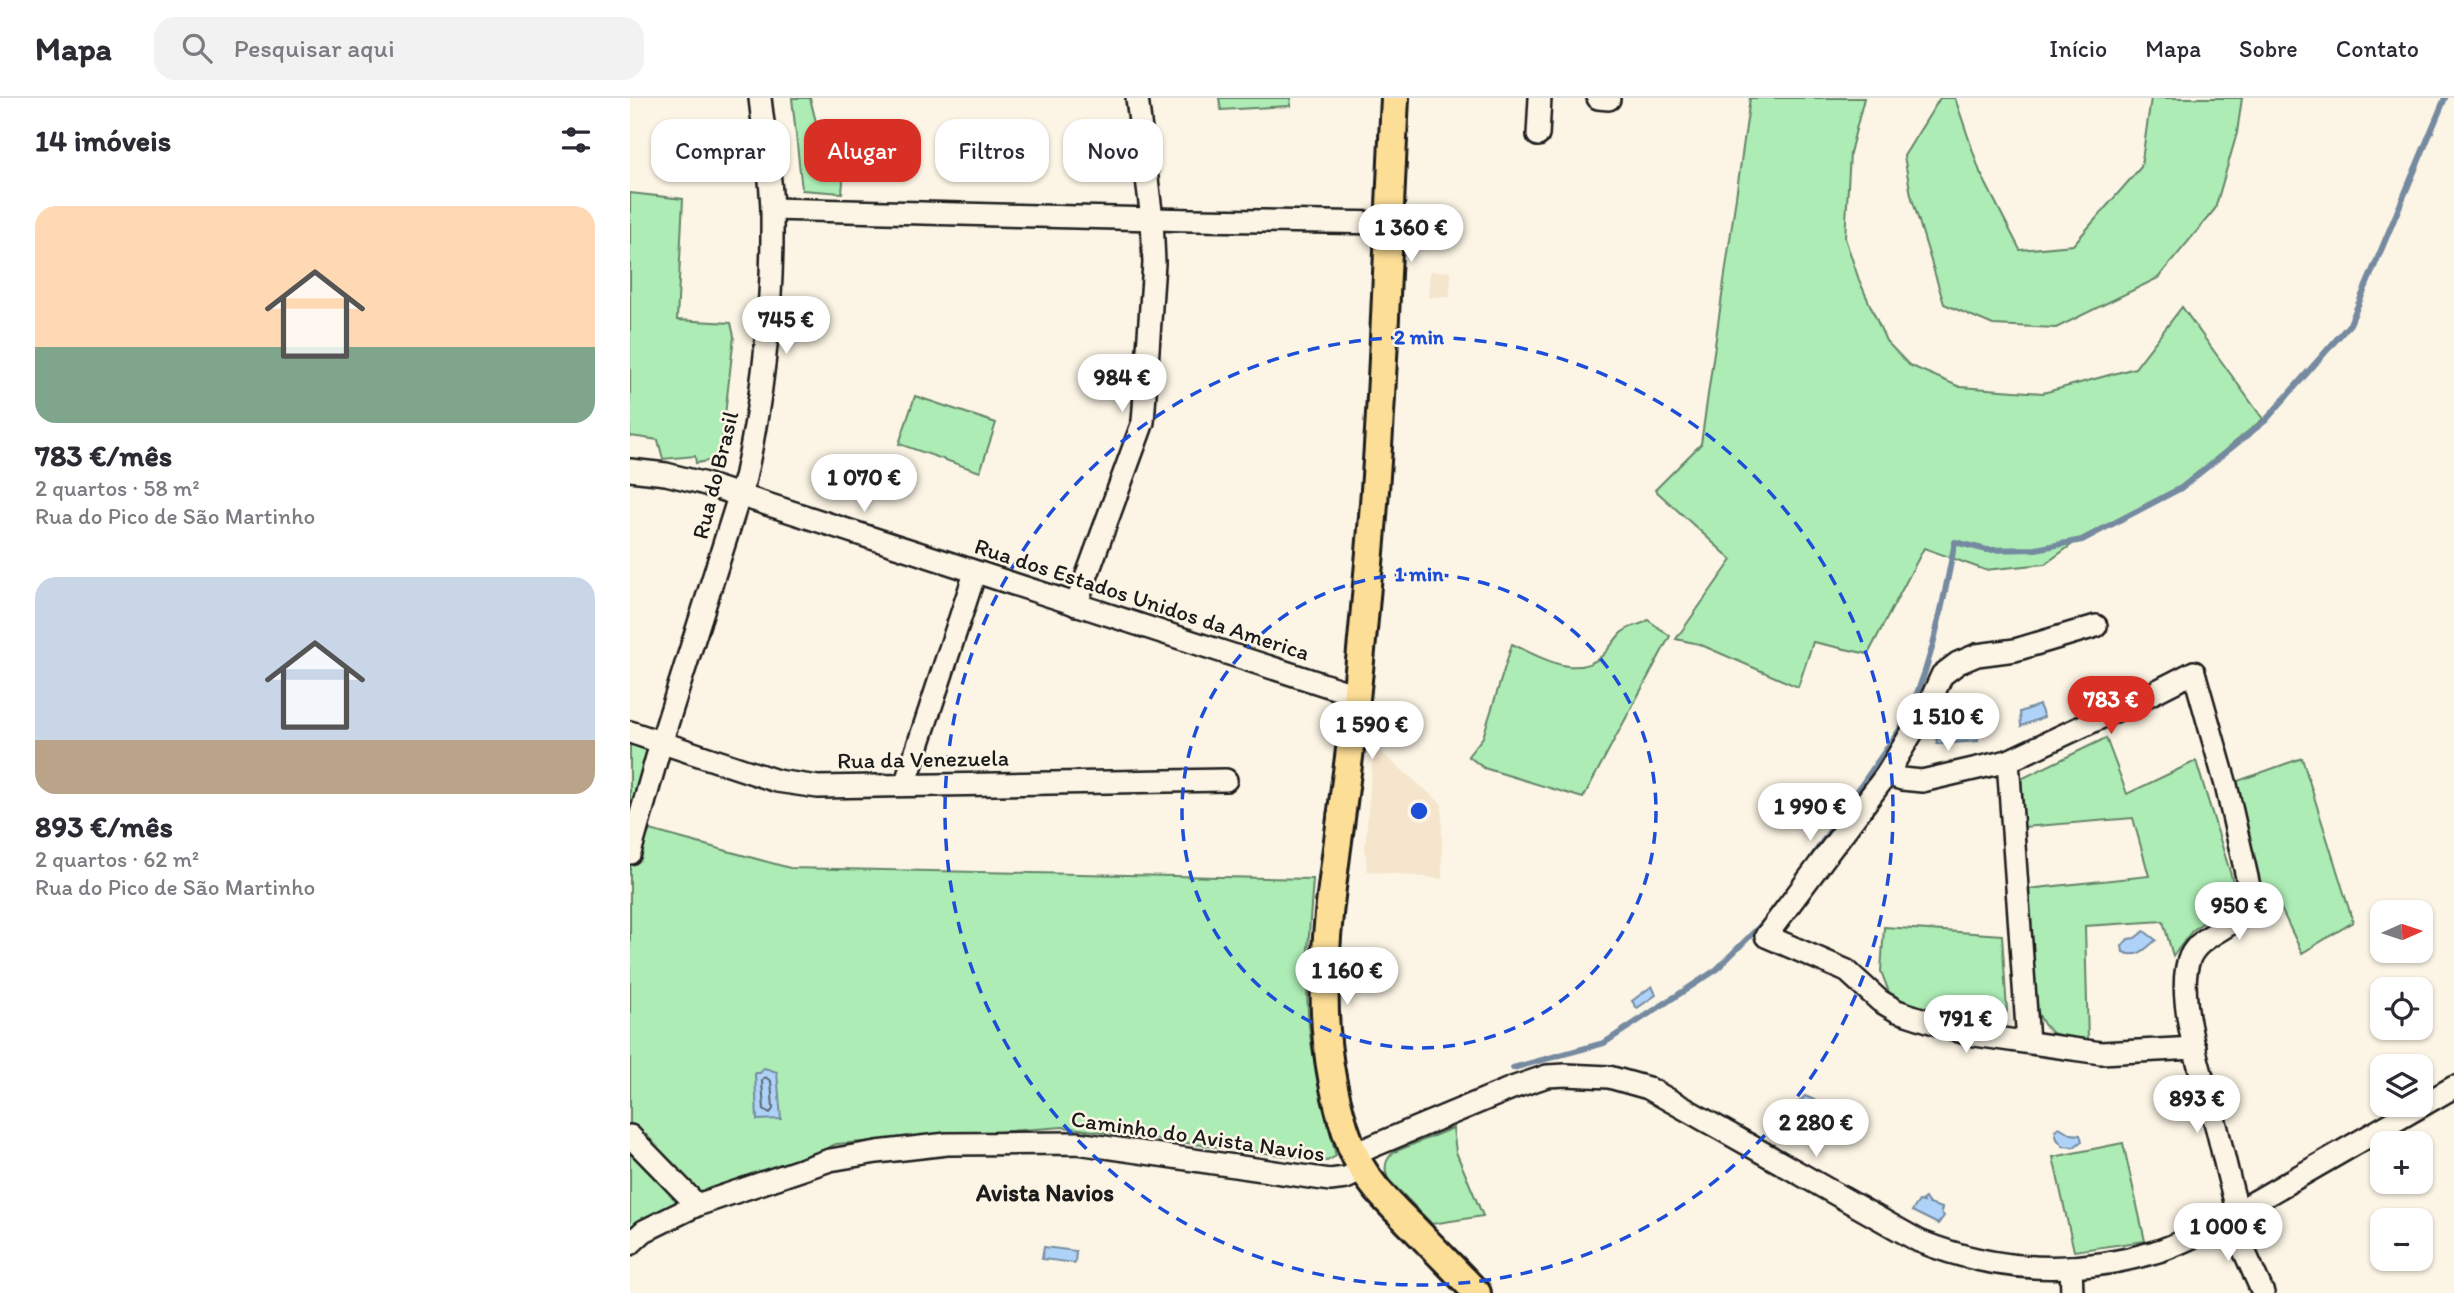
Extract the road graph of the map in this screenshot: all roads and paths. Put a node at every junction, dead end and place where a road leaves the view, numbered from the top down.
1 (760, 98) edge
2 (1137, 98) edge
3 (1395, 98) edge
4 (1540, 98) edge
5 (1598, 98) edge
6 (1609, 99) edge
7 (1538, 135) dead end
8 (772, 209) junction
9 (1152, 219) junction
10 (1389, 223) junction
11 (630, 470) edge
12 (740, 495) junction
13 (975, 573) junction
14 (1076, 605) junction
15 (2096, 626) dead end
16 (1356, 695) junction
17 (630, 732) edge
18 (661, 743) junction
19 (2008, 761) junction
20 (1887, 774) junction
21 (1226, 780) dead end
22 (905, 785) junction
23 (630, 853) edge
24 (2028, 1042) junction
25 (2195, 1048) junction
26 (2454, 1087) edge
27 (630, 1136) edge
28 (1359, 1162) junction
29 (697, 1205) junction
30 (2234, 1215) junction
31 (630, 1244) edge
32 (2071, 1267) junction
33 (1477, 1293) edge
34 (2072, 1293) edge
35 (2263, 1293) edge

1 - 8 street, Rua do Brasil
2 - 9 street
3 - 10 main road
4 - 7 street
5 - 6 street
8 - 9 street
8 - 12 street, Rua do Brasil
9 - 10 street
9 - 14 street
10 - 16 main road
11 - 12 street, Rua dos Estados Unidos da America
12 - 13 street, Rua dos Estados Unidos da America
12 - 18 street, Rua do Brasil
13 - 14 street, Rua dos Estados Unidos da America
13 - 22 street
14 - 16 street, Rua dos Estados Unidos da America
15 - 20 street
16 - 28 main road
17 - 18 street, Rua da Venezuela
18 - 22 street, Rua da Venezuela
18 - 23 street, Rua do Brasil
19 - 20 street
19 - 24 street
19 - 25 street
20 - 24 street
21 - 22 street, Rua da Venezuela
24 - 25 street
25 - 30 street
26 - 30 street, Caminho do Avista Navios
27 - 29 street
28 - 29 street, Caminho do Avista Navios
28 - 32 street, Caminho do Avista Navios
28 - 33 main road
29 - 31 street, Caminho do Avista Navios
30 - 32 street, Caminho do Avista Navios
30 - 35 street
32 - 34 street

